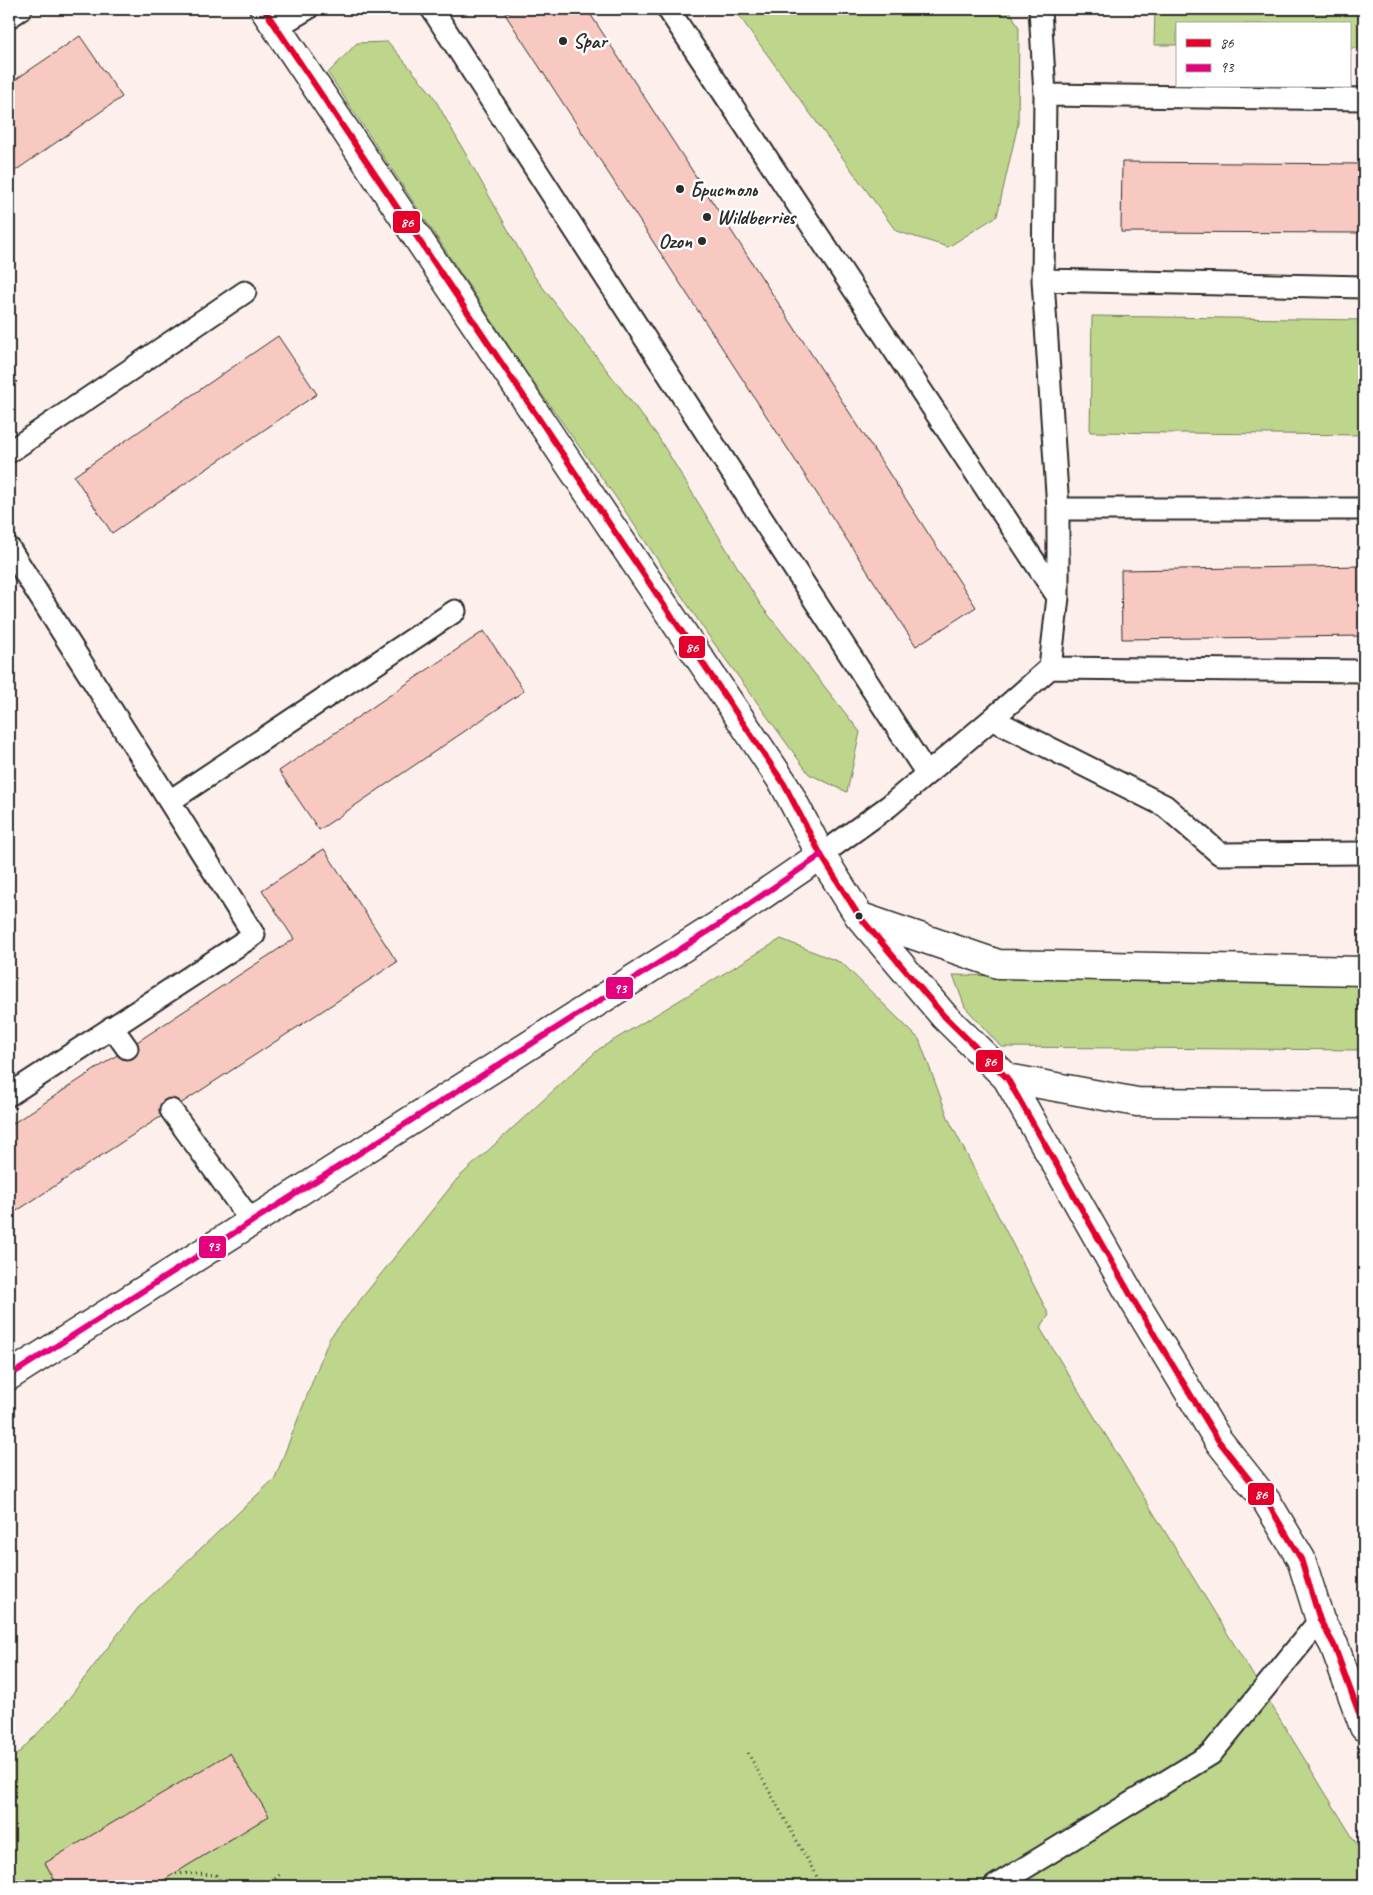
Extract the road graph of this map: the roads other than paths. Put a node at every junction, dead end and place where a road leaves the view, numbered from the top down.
1 (20, 9) edge
2 (307, 9) edge
3 (432, 9) edge
4 (668, 9) edge
5 (1040, 9) edge
6 (9, 16) edge
7 (270, 18) edge
8 (1045, 95) junction
9 (1364, 99) edge
10 (1043, 280) junction
11 (1364, 287) edge
12 (245, 292) dead end
13 (9, 452) edge
14 (1058, 509) junction
15 (1364, 509) edge
16 (9, 548) edge
17 (1058, 597) junction
18 (455, 611) dead end
19 (1050, 668) junction
20 (1364, 671) edge
21 (992, 719) junction
22 (927, 774) junction
23 (170, 801) junction
24 (1364, 853) edge
25 (821, 855) junction
26 (860, 916) junction
27 (1364, 971) edge
28 (112, 1027) junction
29 (127, 1048) dead end
30 (1007, 1078) junction
31 (9, 1095) edge
32 (1364, 1104) edge
33 (172, 1110) dead end
34 (252, 1221) junction
35 (9, 1376) edge
36 (1320, 1620) junction
37 (1364, 1727) edge
38 (995, 1886) edge

1 - 6 lane
2 - 7 lane
3 - 22 lane
4 - 17 lane
5 - 8 lane
7 - 25 street
8 - 9 lane
8 - 10 lane
10 - 11 lane
10 - 14 lane
12 - 13 lane
14 - 15 lane
14 - 17 lane
16 - 23 lane
17 - 19 lane
18 - 23 lane
19 - 20 lane
19 - 21 lane
21 - 22 lane
21 - 24 lane
22 - 25 lane
23 - 28 lane
25 - 26 street
25 - 34 street
26 - 27 street
26 - 30 street
28 - 29 lane
28 - 31 lane
30 - 32 street
30 - 36 street
33 - 34 lane
34 - 35 street
36 - 37 street
36 - 38 lane

